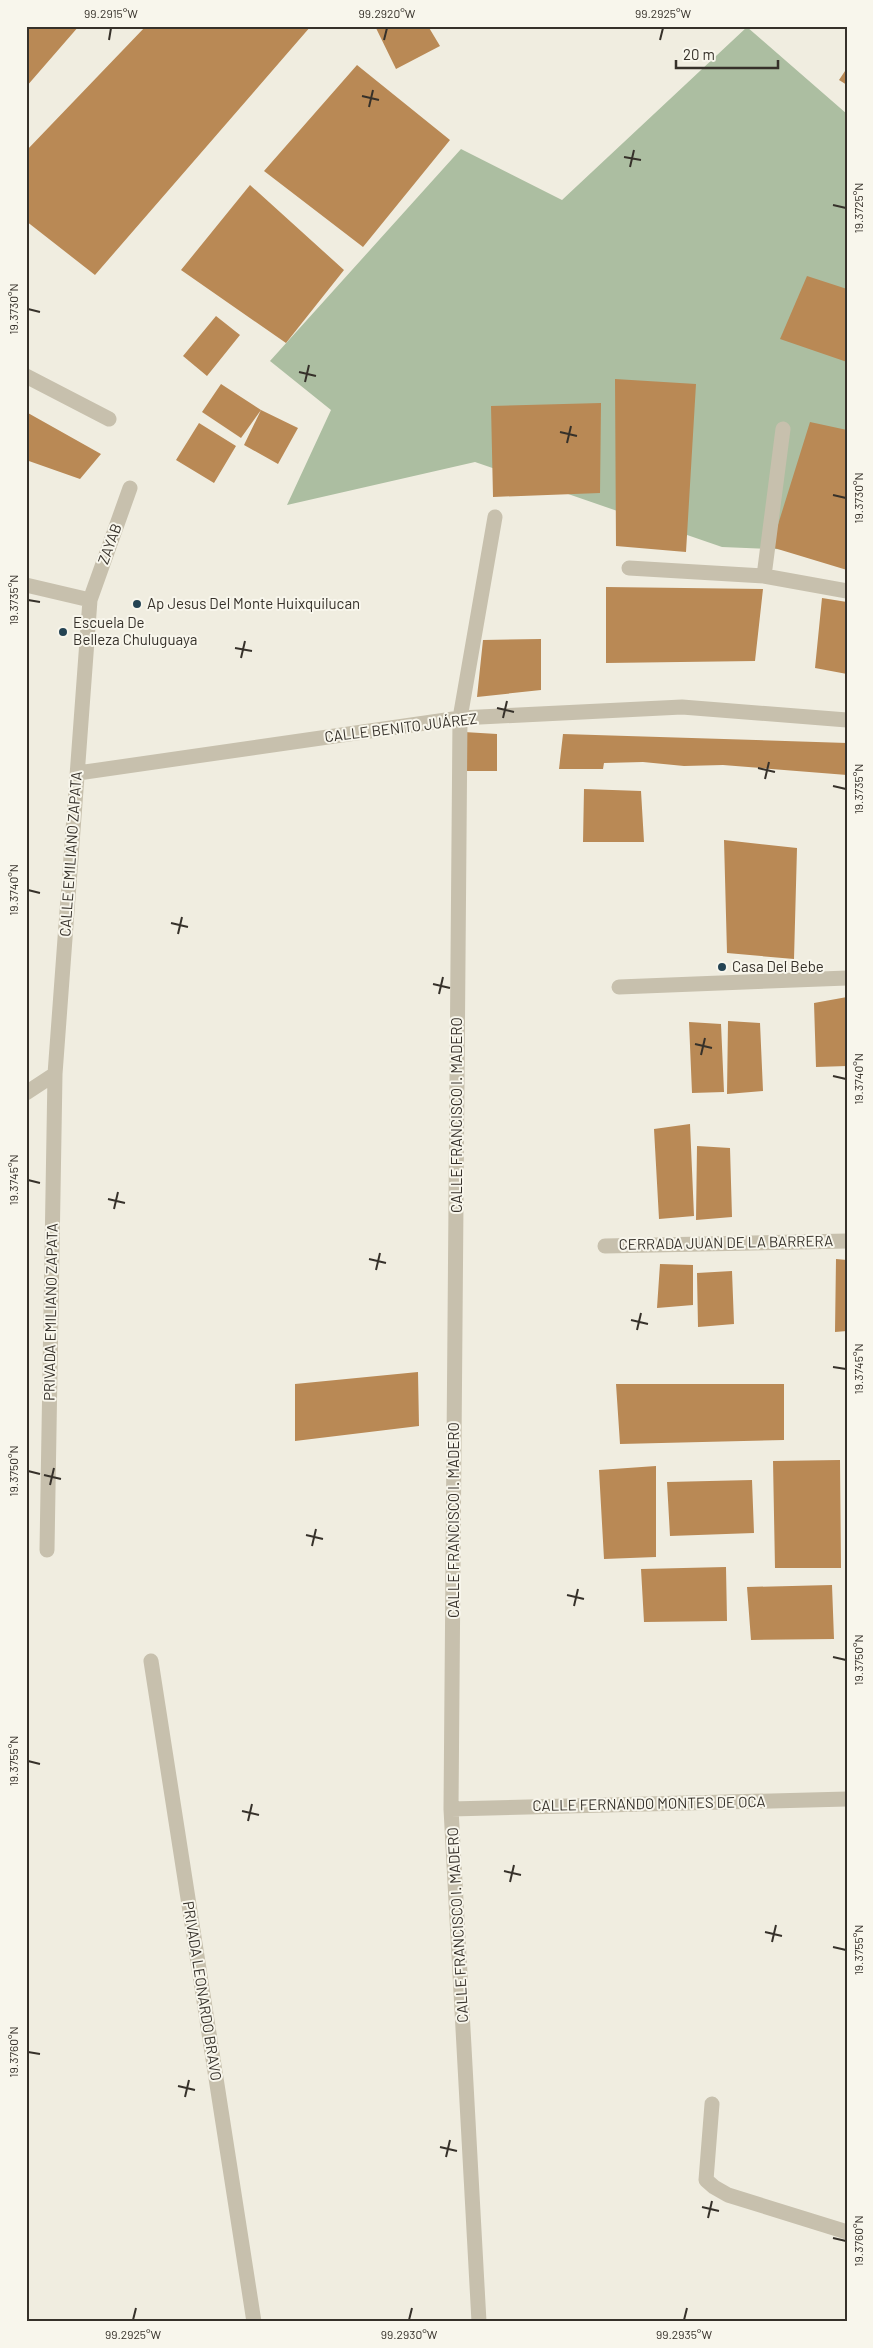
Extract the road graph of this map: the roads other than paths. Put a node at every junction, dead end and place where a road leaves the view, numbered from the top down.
1 (26, 376) edge
2 (109, 419) dead end
3 (783, 429) dead end
4 (130, 488) dead end
5 (495, 516) dead end
6 (629, 568) dead end
7 (764, 576) junction
8 (26, 585) edge
9 (847, 591) edge
10 (90, 600) junction
11 (460, 718) junction
12 (847, 720) edge
13 (78, 773) junction
14 (847, 978) edge
15 (619, 987) dead end
16 (55, 1074) junction
17 (26, 1093) edge
18 (847, 1241) edge
19 (605, 1246) dead end
20 (47, 1550) dead end
21 (150, 1661) dead end
22 (847, 1798) edge
23 (452, 1809) junction
24 (712, 2104) dead end
25 (847, 2232) edge
26 (254, 2322) edge
27 (479, 2322) edge

1 - 2 street
3 - 7 street
4 - 10 street, ZAYAB
5 - 11 street, CALLE FRANCISCO I. MADERO
6 - 7 street
7 - 9 street
8 - 10 street
10 - 13 street, CALLE EMILIANO ZAPATA
11 - 12 street, CALLE BENITO JUÁREZ
11 - 13 street, CALLE BENITO JUÁREZ
11 - 23 street, CALLE FRANCISCO I. MADERO
13 - 16 street, CALLE EMILIANO ZAPATA
14 - 15 street
16 - 17 street
16 - 20 street, PRIVADA EMILIANO ZAPATA
18 - 19 street, CERRADA JUAN DE LA BARRERA
21 - 26 street, PRIVADA LEONARDO BRAVO
22 - 23 street, CALLE FERNANDO MONTES DE OCA
23 - 27 street, CALLE FRANCISCO I. MADERO
24 - 25 street

